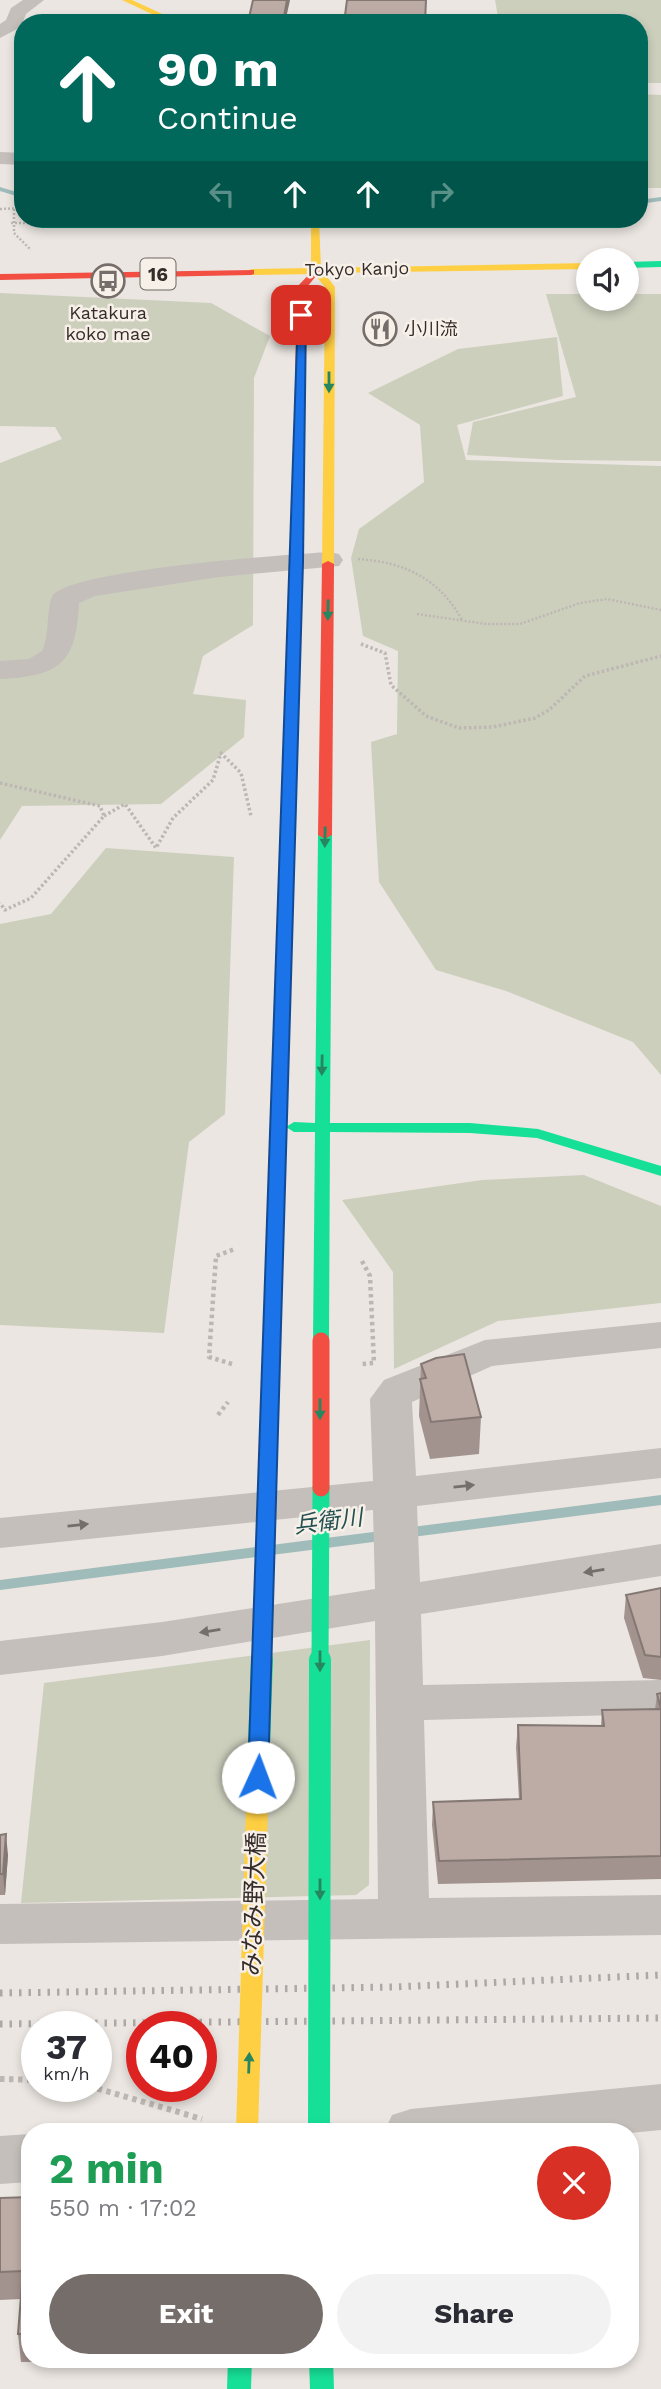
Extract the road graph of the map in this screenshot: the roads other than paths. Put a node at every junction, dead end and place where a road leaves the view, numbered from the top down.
1 (35, 0) edge
2 (126, 0) edge
3 (17, 14) edge
4 (157, 14) edge
5 (315, 228) edge
6 (661, 264) edge
7 (639, 265) edge
8 (576, 266) edge
9 (316, 270) junction
10 (0, 277) edge
11 (329, 560) junction
12 (297, 562) junction
13 (0, 670) edge
14 (277, 1126) junction
15 (321, 1127) junction
16 (661, 1171) edge
17 (661, 1335) edge
18 (661, 1463) edge
19 (396, 1516) junction
20 (0, 1533) edge
21 (661, 1560) edge
22 (398, 1601) junction
23 (0, 1658) edge
24 (661, 1697) edge
25 (400, 1703) junction
26 (661, 1916) edge
27 (404, 1919) junction
28 (0, 1924) edge
29 (661, 2107) edge
30 (247, 2123) edge
31 (319, 2123) edge
32 (501, 2123) edge
33 (21, 2159) edge
34 (0, 2160) edge
35 (240, 2368) edge
36 (321, 2368) edge
37 (239, 2389) edge
38 (322, 2389) edge

1 - 3 street
2 - 4 main road
5 - 9 main road
6 - 7 main road
8 - 9 main road, Tokyo Kanjo / 16
9 - 10 main road, Tokyo Kanjo / 16
9 -> 11 main road
9 - 12 main road, みなみ野大橋
11 - 12 street
11 -> 15 main road
12 - 13 street
12 - 14 main road, みなみ野大橋
14 - 15 main road
30 -> 14 main road, みなみ野大橋, bridge
15 - 16 main road
15 -> 31 main road, bridge
17 - 19 street
19 -> 18 street
20 -> 19 street
19 - 22 street
21 -> 22 street
22 -> 23 street
22 - 25 street
24 - 25 street
25 - 27 street
26 - 27 street
27 - 28 street
29 - 32 street
33 - 34 street
35 - 37 main road
36 - 38 main road

